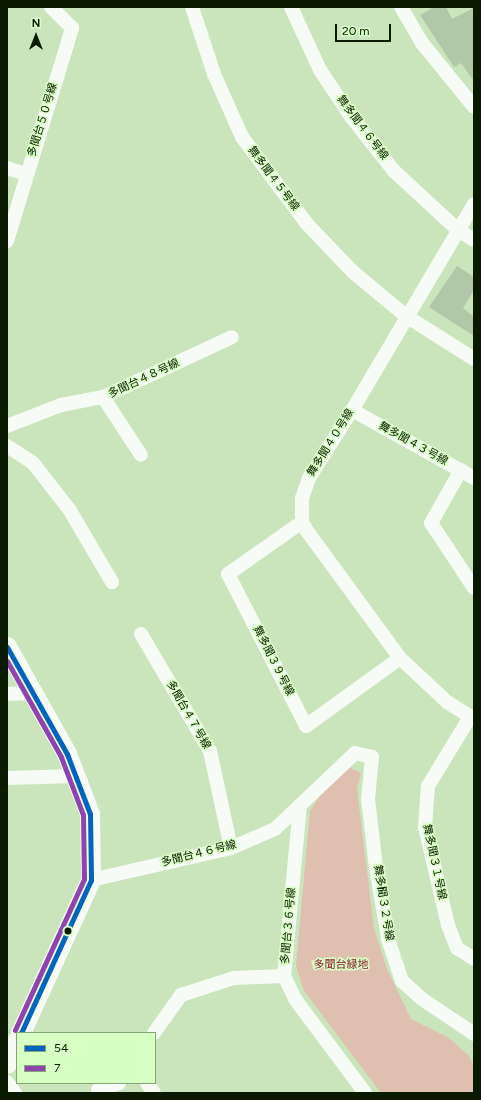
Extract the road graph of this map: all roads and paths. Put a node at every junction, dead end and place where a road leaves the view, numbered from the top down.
1 (50, 7) edge
2 (192, 7) edge
3 (292, 7) edge
4 (401, 7) edge
5 (474, 107) edge
6 (7, 168) edge
7 (26, 174) junction
8 (474, 204) edge
9 (458, 230) junction
10 (474, 240) edge
11 (7, 241) edge
12 (406, 316) junction
13 (232, 338) dead end
14 (474, 358) edge
15 (104, 397) junction
16 (352, 410) junction
17 (7, 426) edge
18 (7, 446) edge
19 (141, 455) dead end
20 (461, 470) junction
21 (474, 478) edge
22 (302, 522) junction
23 (112, 582) dead end
24 (474, 588) edge
25 (141, 634) dead end
26 (7, 646) edge
27 (400, 658) junction
28 (33, 693) junction
29 (7, 694) edge
30 (472, 718) edge
31 (372, 757) joint
32 (75, 776) junction
33 (7, 778) edge
34 (300, 804) junction
35 (231, 848) junction
36 (91, 880) junction
37 (474, 959) edge
38 (284, 976) junction
39 (21, 1032) edge
40 (155, 1032) edge
41 (474, 1034) edge
42 (16, 1044) edge
43 (7, 1064) edge
44 (7, 1082) edge
45 (116, 1084) edge
46 (148, 1084) edge
47 (98, 1090) dead end
48 (15, 1093) edge
49 (154, 1093) edge
50 (365, 1093) edge

1 - 7 street, 多聞台５０号線
2 - 12 street, 舞多聞４５号線
3 - 9 street, 舞多聞４６号線
4 - 5 street
6 - 7 street
7 - 11 street, 多聞台５０号線
8 - 9 street, 舞多聞４０号線
9 - 10 street, 舞多聞４６号線
9 - 12 street, 舞多聞４０号線
12 - 14 street, 舞多聞４５号線
12 - 16 street, 舞多聞４０号線
13 - 15 street, 多聞台４８号線
15 - 17 street, 多聞台４８号線
15 - 19 street
16 - 20 street, 舞多聞４３号線
16 - 22 street, 舞多聞４０号線
18 - 23 street
20 - 21 street, 舞多聞４３号線
20 - 24 street
22 - 27 street
22 - 27 street, 舞多聞３９号線
25 - 35 street, 多聞台４７号線
26 - 28 street
27 - 30 street
28 - 29 street
28 - 32 street
30 - 37 street, 舞多聞３１号線
31 - 34 street, 多聞台４６号線
31 - 41 street, 舞多聞３２号線
32 - 33 street
32 - 36 street
34 - 35 street, 多聞台４６号線
34 - 38 street, 多聞台３６号線
35 - 36 street, 多聞台４６号線
36 - 39 street
38 - 40 street
38 - 50 street, 多聞台３６号線
42 - 43 street
44 - 48 street
45 - 47 street
46 - 49 street

